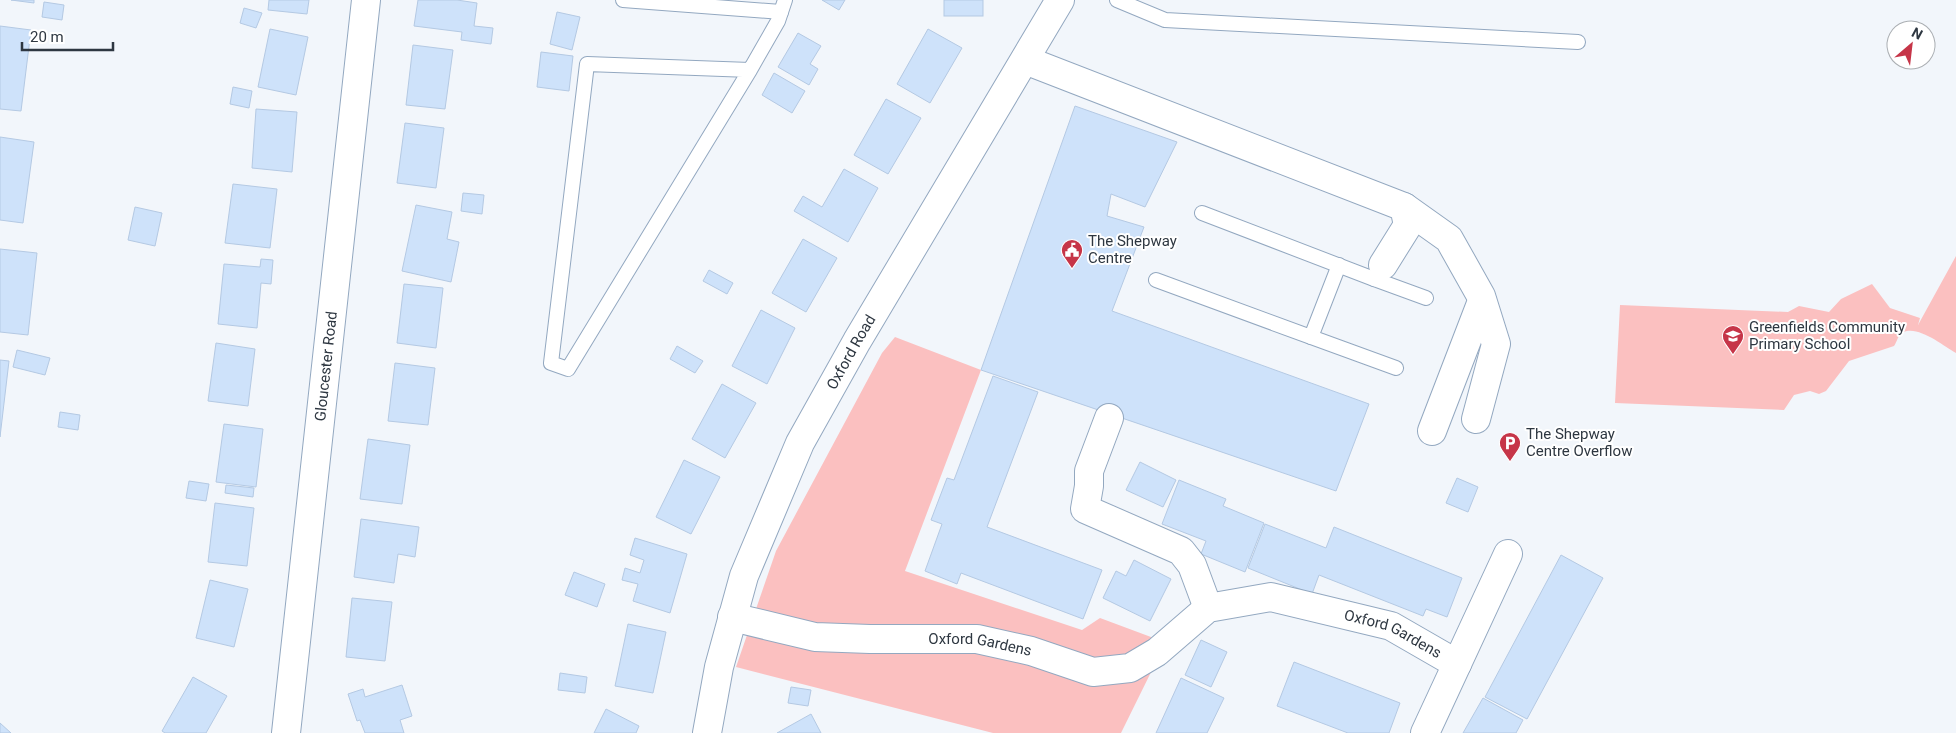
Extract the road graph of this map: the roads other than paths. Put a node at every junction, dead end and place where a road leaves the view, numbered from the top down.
1 (366, 0) edge
2 (623, 0) edge
3 (1060, 0) edge
4 (1117, 0) edge
5 (783, 6) edge
6 (1578, 42) dead end
7 (1025, 60) junction
8 (750, 70) junction
9 (1404, 207) junction
10 (1202, 213) dead end
11 (1339, 265) junction
12 (1379, 272) junction
13 (1156, 280) dead end
14 (1426, 298) dead end
15 (1482, 302) junction
16 (1311, 337) junction
17 (1396, 368) dead end
18 (1109, 418) dead end
19 (1476, 419) dead end
20 (1432, 431) dead end
21 (1508, 554) dead end
22 (1208, 608) junction
23 (732, 616) junction
24 (1458, 664) junction
25 (286, 733) edge
26 (707, 733) edge
27 (1425, 733) edge

1 - 25 street, Gloucester Road
2 - 5 lane
3 - 7 street, Oxford Road
4 - 6 lane
5 - 8 lane
7 - 9 street
7 - 23 street, Oxford Road
8 - 8 lane
9 - 12 street
9 - 15 street
10 - 11 lane
11 - 12 lane
11 - 16 lane
12 - 14 lane
13 - 16 lane
15 - 19 street
15 - 20 street
16 - 17 lane
18 - 22 street
21 - 24 street, Oxford Gardens
22 - 23 street, Oxford Gardens
22 - 24 street, Oxford Gardens
23 - 26 street, Oxford Road
24 - 27 street, Oxford Gardens

